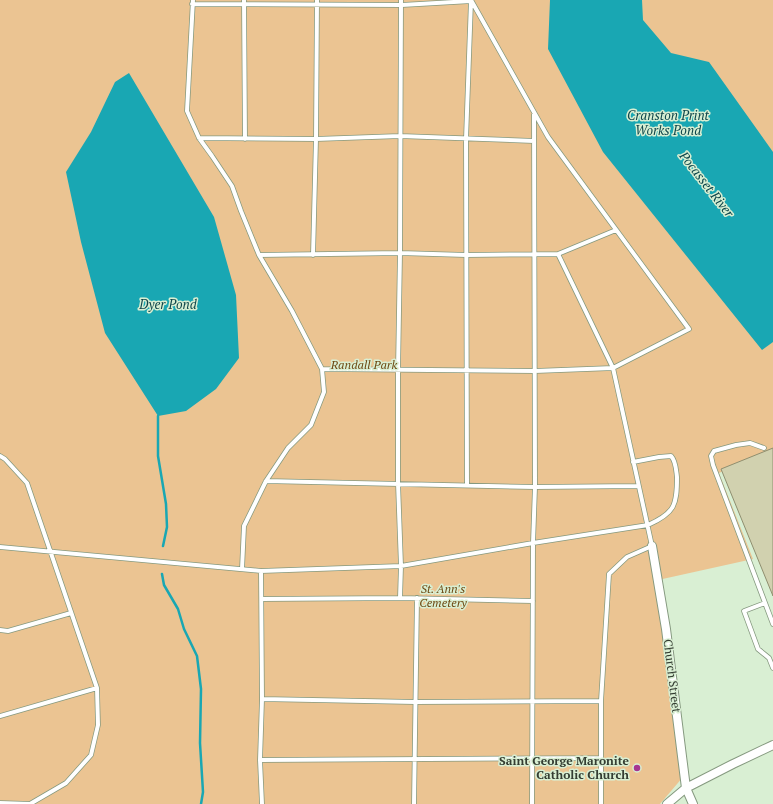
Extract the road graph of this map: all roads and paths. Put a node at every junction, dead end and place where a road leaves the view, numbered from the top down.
1 (471, 0) edge
2 (192, 2) edge
3 (244, 2) edge
4 (317, 2) edge
5 (402, 2) edge
6 (534, 113) junction
7 (400, 136) junction
8 (199, 138) junction
9 (245, 139) junction
10 (316, 139) junction
11 (466, 139) junction
12 (534, 141) junction
13 (616, 230) junction
14 (400, 253) junction
15 (558, 254) junction
16 (259, 255) junction
17 (313, 255) junction
18 (466, 255) junction
19 (535, 255) junction
20 (613, 368) junction
21 (322, 369) junction
22 (398, 370) junction
23 (466, 370) junction
24 (535, 371) junction
25 (764, 448) dead end
26 (0, 456) edge
27 (633, 462) junction
28 (266, 482) junction
29 (398, 483) junction
30 (467, 485) junction
31 (638, 486) junction
32 (535, 487) junction
33 (648, 525) junction
34 (533, 543) junction
35 (652, 546) junction
36 (0, 547) edge
37 (50, 552) junction
38 (401, 566) junction
39 (242, 569) junction
40 (261, 571) junction
41 (400, 598) junction
42 (417, 598) junction
43 (262, 599) junction
44 (533, 601) junction
45 (765, 604) junction
46 (71, 613) junction
47 (773, 624) edge
48 (0, 630) edge
49 (773, 668) edge
50 (97, 688) junction
51 (262, 699) junction
52 (533, 701) junction
53 (601, 701) junction
54 (415, 702) junction
55 (0, 716) edge
56 (773, 745) edge
57 (532, 758) junction
58 (601, 758) junction
59 (415, 759) junction
60 (260, 760) junction
61 (686, 788) junction
62 (0, 803) edge
63 (262, 804) edge
64 (414, 804) edge
65 (532, 804) edge
66 (601, 804) edge
67 (667, 804) edge
68 (693, 804) edge

1 - 5 lane
1 - 6 lane
1 - 11 lane
2 - 3 lane
2 - 8 lane
3 - 4 lane
3 - 9 lane
4 - 5 lane
4 - 10 lane
5 - 7 lane
6 - 12 lane
6 - 13 lane
7 - 10 lane
7 - 11 lane
7 - 14 lane
8 - 9 lane
8 - 16 lane
9 - 10 lane
10 - 17 lane
11 - 12 lane
11 - 18 lane
12 - 19 lane
13 - 15 lane
13 - 20 lane
14 - 17 lane
14 - 18 lane
14 - 22 lane
15 - 19 lane
15 - 20 lane
16 - 17 lane
16 - 21 lane
18 - 19 lane
18 - 23 lane
19 - 24 lane
20 - 24 lane
20 - 27 lane
21 - 22 lane
21 - 28 lane
22 - 23 lane
22 - 29 lane
23 - 24 lane
23 - 30 lane
24 - 32 lane
25 - 45 lane
26 - 37 lane
27 - 31 lane
27 - 33 lane
28 - 29 lane
28 - 39 lane
29 - 30 lane
29 - 38 lane
30 - 32 lane
31 - 32 lane
31 - 33 lane
32 - 34 lane
33 - 34 lane
33 - 35 lane
34 - 38 lane
34 - 44 lane
35 - 53 lane
35 - 61 street, Church Street
36 - 37 lane
37 - 39 lane
37 - 46 lane
38 - 40 lane
38 - 41 lane
39 - 40 lane
40 - 43 lane
41 - 42 lane
41 - 43 lane
42 - 44 lane
42 - 54 lane
43 - 51 lane
44 - 52 lane
45 - 47 lane
45 - 49 lane
46 - 48 lane
46 - 50 lane
50 - 55 lane
50 - 62 lane
51 - 54 lane
51 - 60 lane
52 - 53 lane
52 - 54 lane
52 - 57 lane
53 - 58 lane
54 - 59 lane
56 - 61 street
57 - 58 lane
57 - 59 lane
57 - 65 lane
58 - 66 lane
59 - 60 lane
59 - 64 lane
60 - 63 lane
61 - 67 street
61 - 68 street, Church Street

